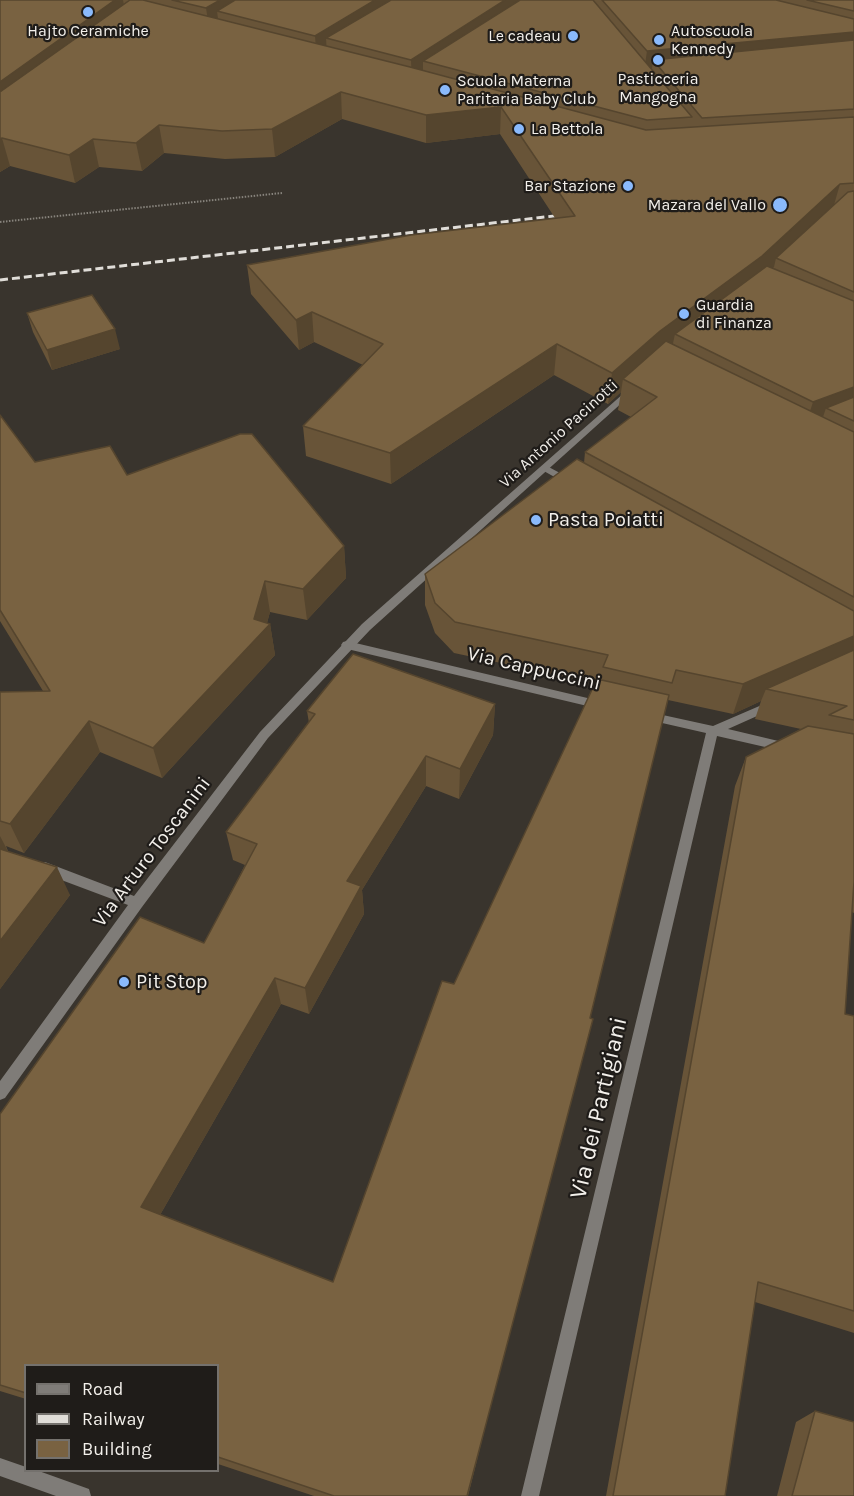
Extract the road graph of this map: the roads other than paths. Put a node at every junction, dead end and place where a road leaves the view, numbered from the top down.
1 (641, 381) edge
2 (545, 468) junction
3 (576, 486) edge
4 (347, 645) junction
5 (778, 702) edge
6 (610, 707) edge
7 (633, 712) edge
8 (712, 731) junction
9 (800, 749) edge
10 (32, 863) edge
11 (137, 903) junction
12 (0, 1093) edge
13 (0, 1467) edge
14 (82, 1496) edge
15 (530, 1496) edge

1 - 2 street, Via Antonio Pacinotti
2 - 3 street
2 - 4 street, Via Antonio Pacinotti
4 - 6 street, Via Cappuccini
4 - 11 street, Via Arturo Toscanini
5 - 8 street
7 - 8 street
8 - 9 street
8 - 15 street, Via dei Partigiani
10 - 11 street
11 - 12 street, Via Arturo Toscanini
13 - 14 street

